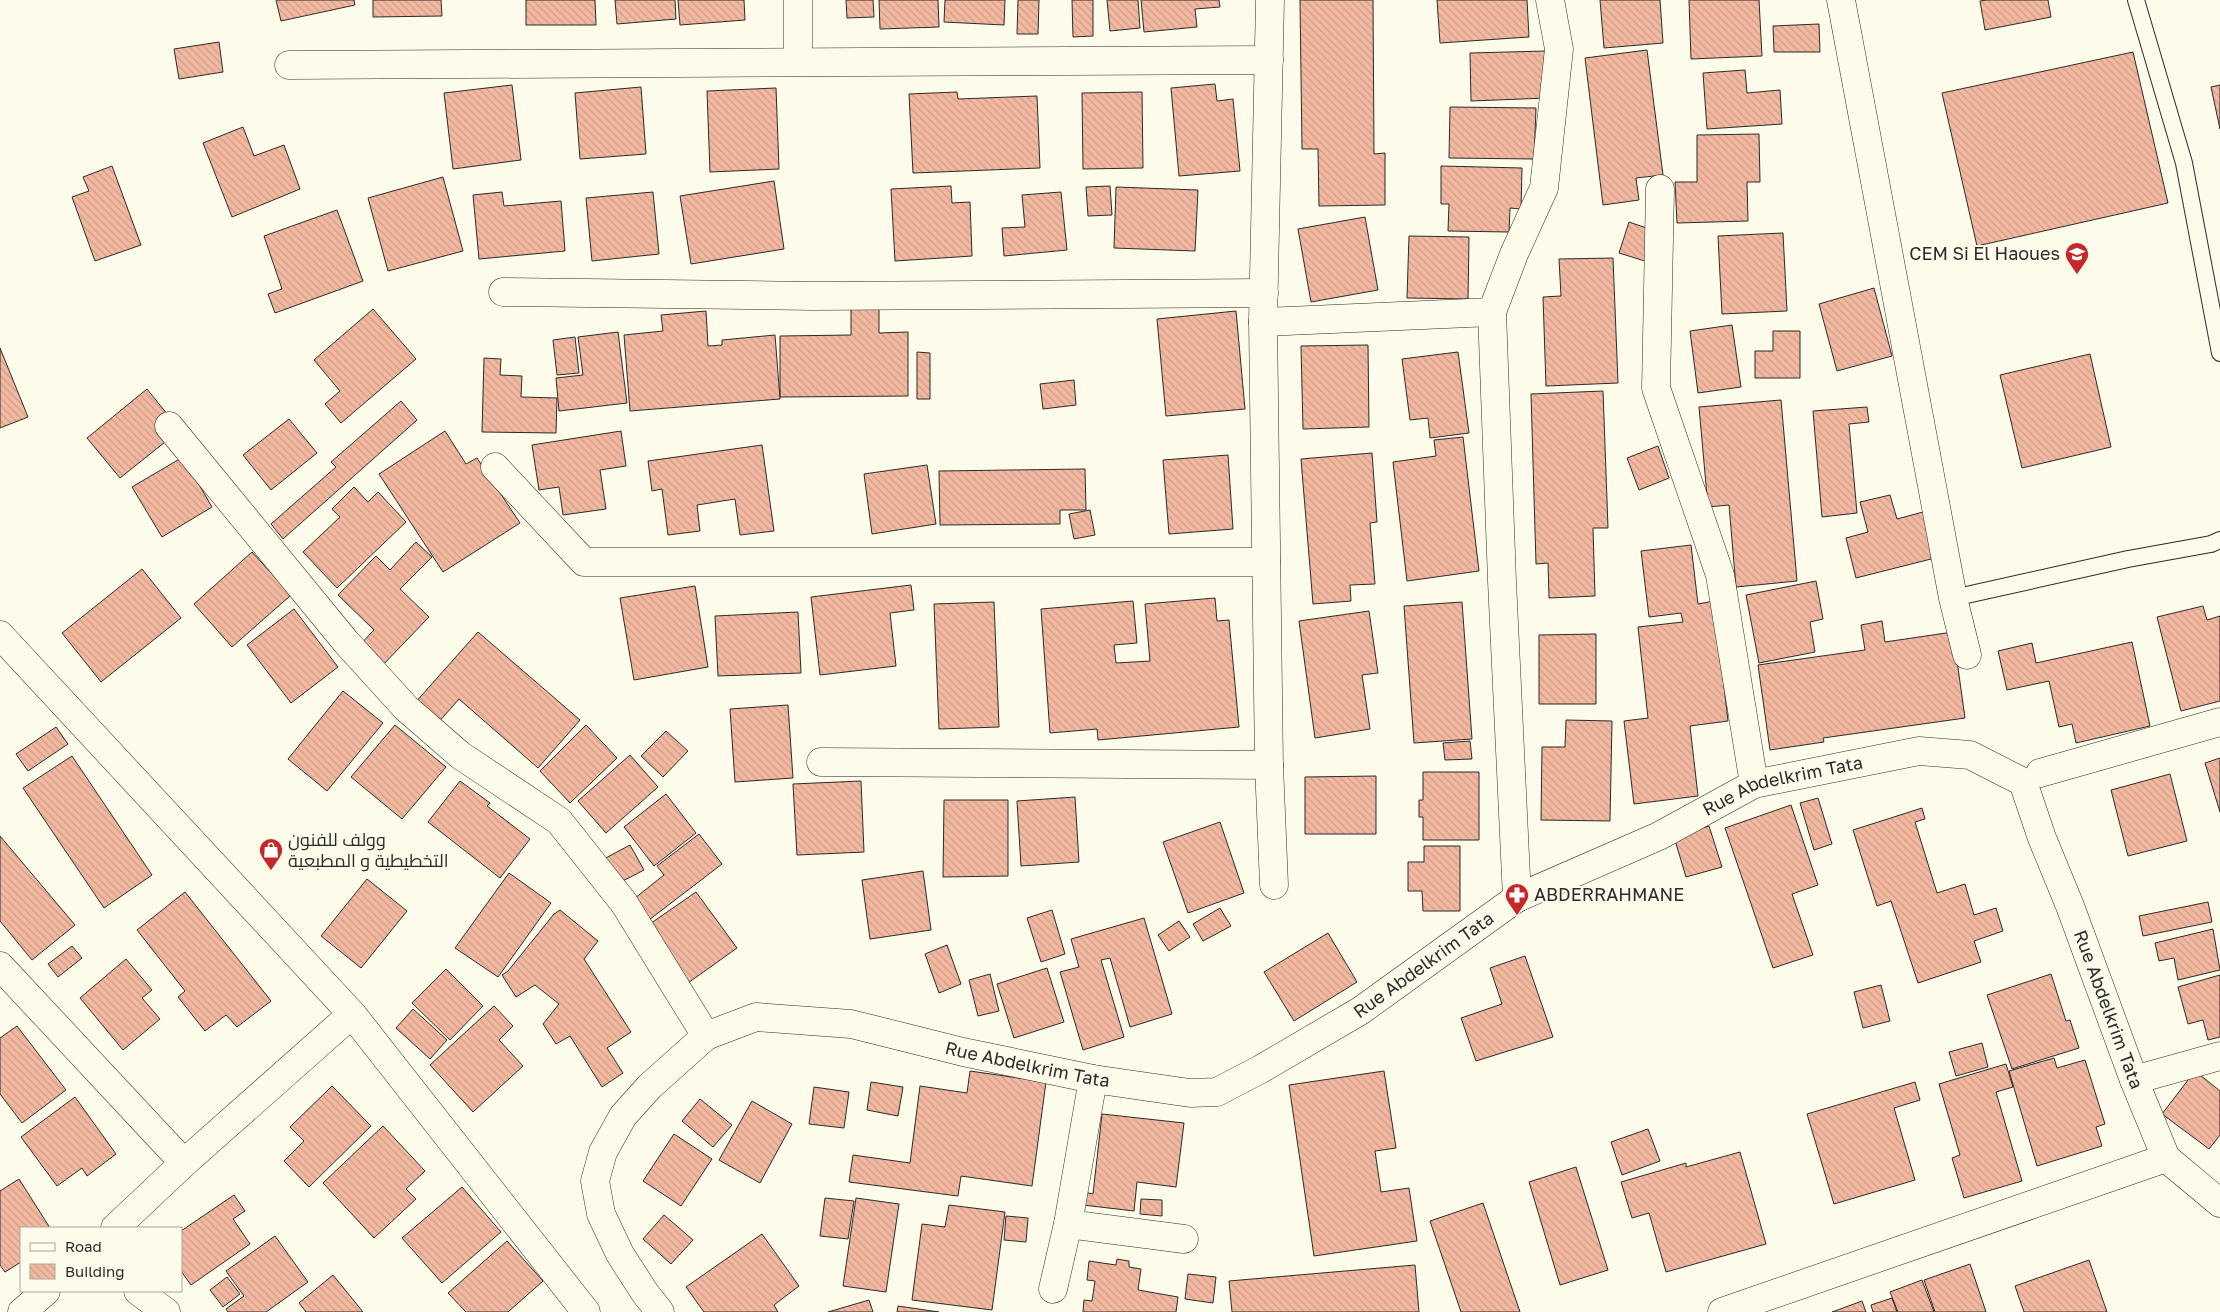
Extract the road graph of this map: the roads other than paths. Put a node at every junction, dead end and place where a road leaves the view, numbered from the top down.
1 (798, 0) edge
2 (1270, 0) edge
3 (1550, 0) edge
4 (1841, 0) edge
5 (2136, 0) edge
6 (1269, 60) junction
7 (798, 61) junction
8 (289, 65) dead end
9 (1660, 190) dead end
10 (503, 292) dead end
11 (1264, 293) junction
12 (1492, 312) junction
13 (1263, 322) junction
14 (2220, 353) edge
15 (169, 426) dead end
16 (495, 467) dead end
17 (2220, 540) edge
18 (1266, 562) junction
19 (1953, 598) junction
20 (0, 635) edge
21 (1967, 655) dead end
22 (2220, 722) edge
23 (821, 762) dead end
24 (1269, 765) junction
25 (2040, 773) dead end
26 (1754, 784) junction
27 (1274, 885) dead end
28 (1518, 898) junction
29 (2, 973) edge
30 (352, 1014) junction
31 (706, 1036) junction
32 (2220, 1056) edge
33 (1093, 1079) junction
34 (2134, 1080) junction
35 (2166, 1158) junction
36 (184, 1163) junction
37 (2220, 1203) edge
38 (1068, 1224) junction
39 (116, 1227) edge
40 (1184, 1239) dead end
41 (1053, 1289) dead end
42 (45, 1292) edge
43 (139, 1292) edge
44 (22, 1312) edge
45 (166, 1312) edge
46 (586, 1312) edge
47 (660, 1312) edge
48 (1722, 1312) edge

1 - 7 street
2 - 6 street
3 - 12 street
4 - 19 street
5 - 14 lane
6 - 7 street
6 - 11 street
7 - 8 street
9 - 26 street
10 - 11 street
11 - 13 street
12 - 13 street
12 - 28 street
13 - 18 street
15 - 31 street
16 - 18 street
17 - 19 lane
18 - 24 street
19 - 21 street
20 - 30 street
22 - 25 street
23 - 24 street
24 - 27 street
26 - 28 street, Rue Abdelkrim Tata
26 - 34 street, Rue Abdelkrim Tata
28 - 33 street, Rue Abdelkrim Tata
29 - 36 street
30 - 36 street
30 - 46 street
31 - 33 street, Rue Abdelkrim Tata
31 - 47 street, Rue Abdelkrim Tata
32 - 34 street
33 - 38 street
34 - 35 street, Rue Abdelkrim Tata
35 - 37 street, Rue Abdelkrim Tata
35 - 48 street
36 - 39 street
38 - 40 street
38 - 41 street
42 - 44 street
43 - 45 street

